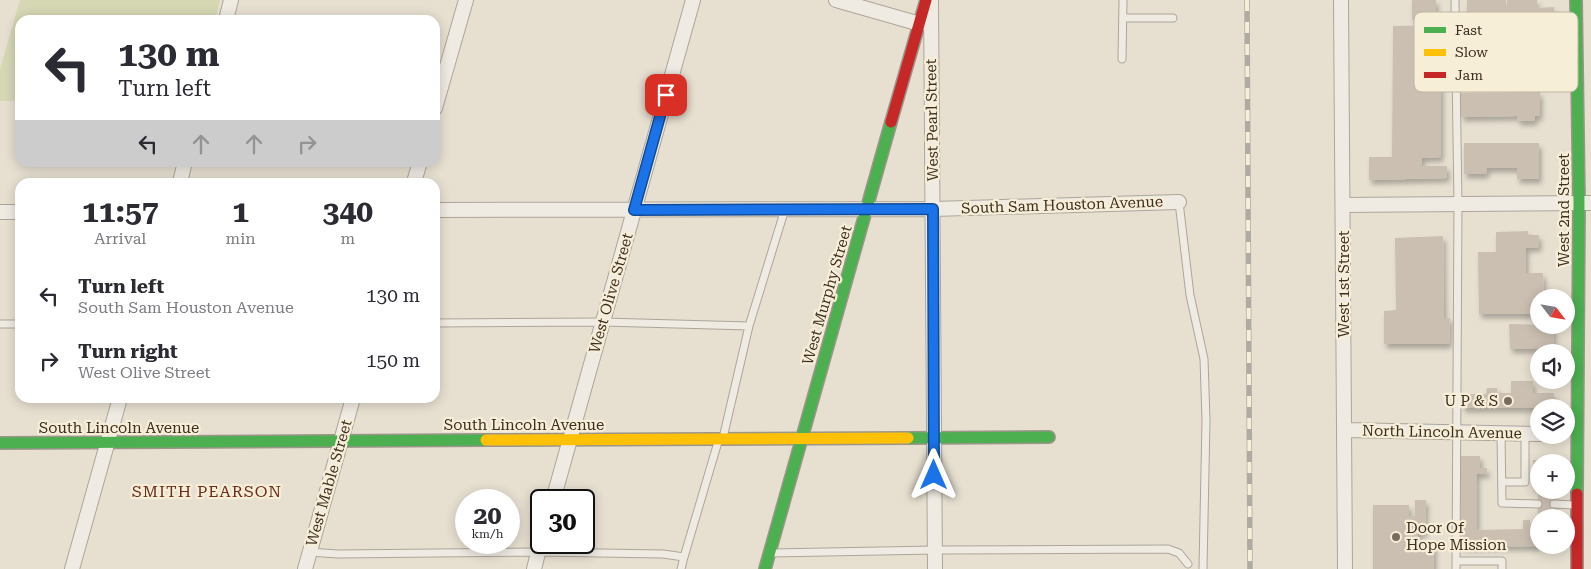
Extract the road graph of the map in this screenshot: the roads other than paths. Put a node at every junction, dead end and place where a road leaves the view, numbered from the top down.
1 (231, 0) edge
2 (466, 0) edge
3 (693, 0) edge
4 (836, 0) edge
5 (926, 0) edge
6 (931, 0) edge
7 (1123, 0) edge
8 (1341, 0) edge
9 (227, 15) edge
10 (1122, 18) junction
11 (1173, 18) dead end
12 (920, 24) junction
13 (1578, 35) edge
14 (1122, 59) dead end
15 (440, 91) edge
16 (1456, 92) edge
17 (1180, 202) joint
18 (1585, 202) edge
19 (1458, 204) junction
20 (1343, 205) junction
21 (785, 209) junction
22 (867, 209) junction
23 (933, 209) junction
24 (440, 210) edge
25 (634, 210) junction
26 (0, 212) edge
27 (15, 212) edge
28 (603, 322) junction
29 (440, 323) edge
30 (0, 324) edge
31 (15, 324) edge
32 (749, 326) junction
33 (119, 403) edge
34 (352, 403) edge
35 (1345, 430) junction
36 (1456, 432) junction
37 (1501, 433) junction
38 (1530, 433) edge
39 (1578, 434) edge
40 (1049, 437) dead end
41 (802, 438) junction
42 (934, 438) junction
43 (721, 439) junction
44 (570, 440) junction
45 (341, 441) junction
46 (0, 443) edge
47 (107, 443) junction
48 (1530, 444) edge
49 (1502, 482) junction
50 (556, 489) edge
51 (1538, 504) dead end
52 (1554, 504) dead end
53 (1578, 505) junction
54 (530, 547) edge
55 (595, 550) edge
56 (935, 550) junction
57 (309, 552) junction
58 (769, 553) junction
59 (538, 554) edge
60 (684, 557) junction
61 (1456, 561) junction
62 (1188, 564) dead end
63 (72, 569) edge
64 (305, 569) edge
65 (534, 569) edge
66 (681, 569) edge
67 (765, 569) edge
68 (935, 569) edge
69 (1203, 569) edge
70 (1345, 569) edge
71 (1456, 569) edge
72 (1502, 569) edge
73 (1577, 569) edge

1 - 9 street
2 - 15 street
3 - 25 street, West Olive Street
4 - 12 street
5 - 12 street, West Murphy Street
6 - 23 street, West Pearl Street
7 - 10 lane
8 - 20 street, West 1st Street
10 - 11 lane
10 - 14 lane
12 - 22 street, West Murphy Street
13 - 18 street, West 2nd Street
16 - 19 lane
17 - 23 street, South Sam Houston Avenue
17 - 69 lane
18 - 19 street
18 - 39 street, West 2nd Street
19 - 20 street
19 - 36 lane
20 - 35 street, West 1st Street
21 - 22 street, South Sam Houston Avenue
21 - 25 street, South Sam Houston Avenue
21 - 32 lane
22 - 23 street, South Sam Houston Avenue
22 - 41 street, West Murphy Street
23 - 42 street, West Pearl Street
24 - 25 street, South Sam Houston Avenue
25 - 28 street, West Olive Street
26 - 27 street
28 - 29 lane
28 - 32 lane
28 - 44 street, West Olive Street
30 - 31 lane
32 - 43 lane
33 - 47 street
34 - 45 street, West Mable Street
35 - 36 street, North Lincoln Avenue
35 - 70 street, West 1st Street
36 - 37 street, North Lincoln Avenue
36 - 61 lane
37 - 38 street, North Lincoln Avenue
37 - 49 lane
39 - 53 street, West 2nd Street
40 - 42 street, South Lincoln Avenue
41 - 42 street, South Lincoln Avenue
41 - 43 street, South Lincoln Avenue
41 - 58 street, West Murphy Street
42 - 56 street, West Pearl Street
43 - 44 street, South Lincoln Avenue
43 - 60 lane
44 - 45 street, South Lincoln Avenue
44 - 50 street, West Olive Street
45 - 47 street, South Lincoln Avenue
45 - 57 street, West Mable Street
46 - 47 street, South Lincoln Avenue
47 - 63 street
48 - 49 lane
49 - 51 lane
52 - 53 lane
53 - 73 street, West 2nd Street
54 - 57 lane
55 - 60 lane
56 - 58 lane
56 - 62 lane
56 - 68 street, West Pearl Street
57 - 64 street, West Mable Street
58 - 67 street, West Murphy Street
59 - 65 street
60 - 66 lane
61 - 71 lane
61 - 72 lane

